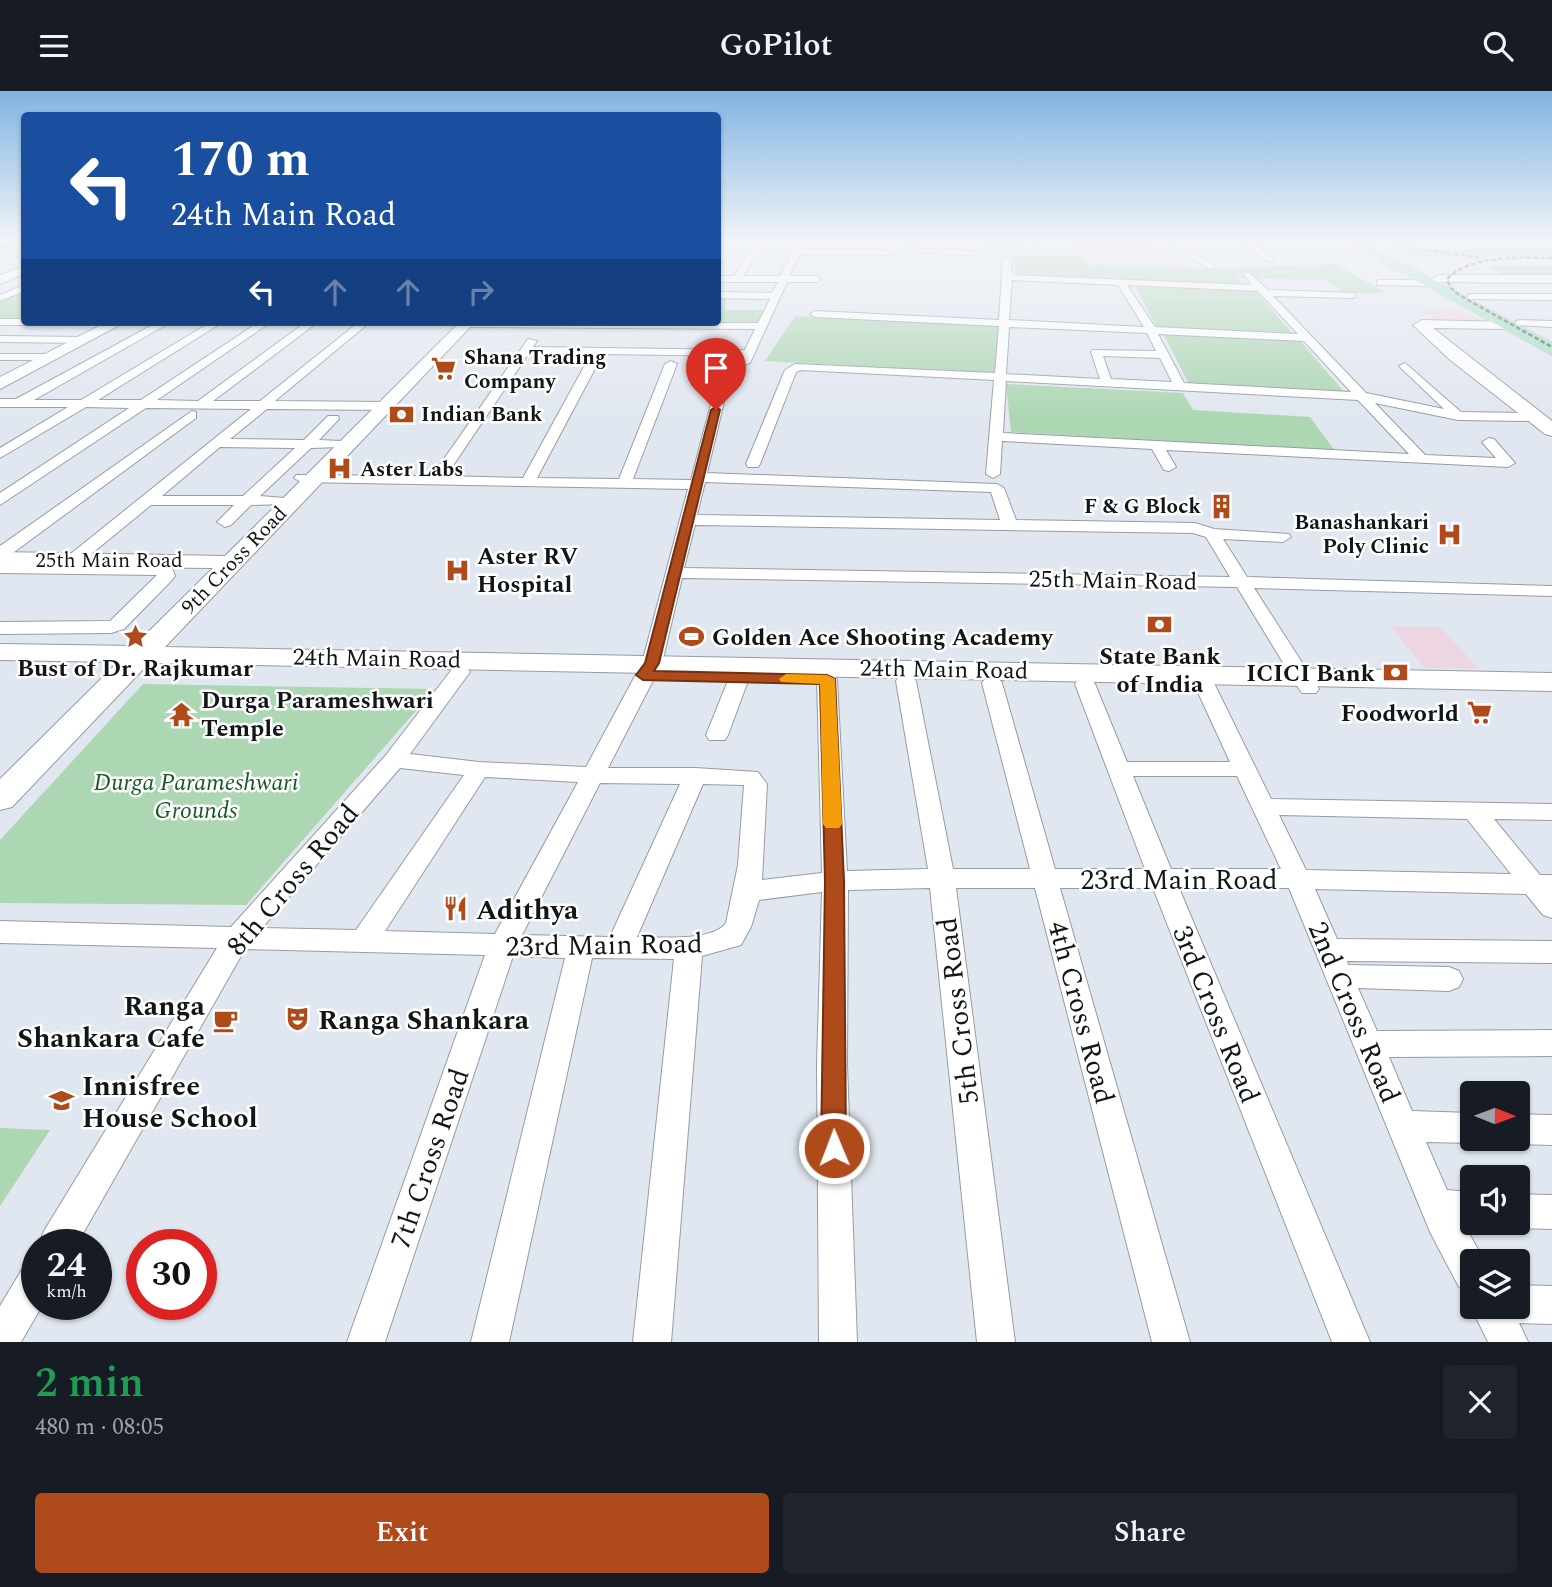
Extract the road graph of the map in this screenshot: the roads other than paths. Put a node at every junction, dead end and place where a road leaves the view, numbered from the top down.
1 (774, 300) edge
2 (1005, 300) edge
3 (1132, 300) edge
4 (1271, 300) edge
5 (1469, 300) edge
6 (1476, 300) edge
7 (815, 314) dead end
8 (0, 322) edge
9 (21, 322) edge
10 (1004, 323) junction
11 (1513, 324) junction
12 (1552, 324) edge
13 (721, 325) edge
14 (762, 325) junction
15 (110, 326) edge
16 (159, 326) edge
17 (211, 326) edge
18 (260, 326) edge
19 (308, 326) edge
20 (360, 326) edge
21 (461, 326) edge
22 (542, 326) edge
23 (1151, 330) junction
24 (1307, 338) junction
25 (0, 339) edge
26 (84, 340) junction
27 (1552, 341) edge
28 (1552, 350) edge
29 (749, 353) junction
30 (1164, 355) junction
31 (521, 356) junction
32 (0, 357) edge
33 (51, 357) junction
34 (592, 362) junction
35 (671, 364) junction
36 (727, 365) junction
37 (1405, 366) dead end
38 (1000, 377) junction
39 (3, 380) edge
40 (1107, 383) junction
41 (1180, 387) junction
42 (1361, 396) junction
43 (0, 403) edge
44 (18, 404) junction
45 (81, 404) junction
46 (143, 404) junction
47 (263, 405) junction
48 (380, 406) junction
49 (196, 410) junction
50 (0, 414) edge
51 (1458, 416) junction
52 (333, 419) dead end
53 (1547, 426) edge
54 (996, 437) junction
55 (1489, 442) dead end
56 (217, 443) junction
57 (272, 444) junction
58 (307, 444) junction
59 (336, 444) junction
60 (1157, 446) junction
61 (0, 454) edge
62 (256, 458) dead end
63 (1422, 460) junction
64 (753, 464) dead end
65 (1169, 467) dead end
66 (308, 478) junction
67 (436, 480) junction
68 (698, 481) junction
69 (995, 481) junction
70 (528, 482) junction
71 (624, 484) junction
72 (225, 485) dead end
73 (0, 500) edge
74 (147, 500) junction
75 (206, 501) junction
76 (247, 501) junction
77 (278, 501) junction
78 (688, 520) junction
79 (225, 522) dead end
80 (1010, 527) junction
81 (1212, 534) junction
82 (1283, 537) dead end
83 (0, 554) edge
84 (0, 559) edge
85 (218, 561) junction
86 (85, 563) junction
87 (0, 568) edge
88 (674, 573) junction
89 (1243, 582) junction
90 (1552, 591) edge
91 (0, 628) edge
92 (0, 652) edge
93 (128, 659) junction
94 (0, 664) edge
95 (648, 669) junction
96 (460, 672) junction
97 (739, 678) junction
98 (827, 679) junction
99 (906, 681) junction
100 (1205, 681) junction
101 (1552, 682) edge
102 (992, 683) junction
103 (1305, 683) junction
104 (1085, 684) junction
105 (1552, 694) edge
106 (717, 735) dead end
107 (394, 760) junction
108 (479, 769) junction
109 (1120, 769) junction
110 (1247, 769) junction
111 (594, 775) junction
112 (695, 775) junction
113 (0, 776) edge
114 (0, 799) edge
115 (1265, 807) junction
116 (1474, 811) junction
117 (1552, 812) edge
118 (942, 878) junction
119 (1046, 878) junction
120 (1162, 879) junction
121 (1298, 879) junction
122 (835, 881) junction
123 (1542, 885) edge
124 (749, 891) junction
125 (1552, 908) edge
126 (0, 932) edge
127 (239, 936) junction
128 (363, 941) junction
129 (581, 946) junction
130 (502, 947) junction
131 (689, 947) junction
132 (619, 948) junction
133 (1329, 950) junction
134 (1552, 952) edge
135 (1340, 976) junction
136 (1449, 979) dead end
137 (1552, 1043) edge
138 (1369, 1045) junction
139 (1403, 1126) junction
140 (1460, 1128) edge
141 (1530, 1129) edge
142 (1552, 1130) edge
143 (1437, 1207) junction
144 (1460, 1208) edge
145 (1530, 1211) edge
146 (1552, 1212) edge
147 (66, 1229) edge
148 (1460, 1251) edge
149 (1530, 1304) edge
150 (1552, 1305) edge
151 (21, 1306) edge
152 (1497, 1319) edge
153 (0, 1342) edge
154 (366, 1342) edge
155 (490, 1342) edge
156 (652, 1342) edge
157 (838, 1342) edge
158 (996, 1342) edge
159 (1171, 1342) edge
160 (1351, 1342) edge
161 (1509, 1342) edge

1 - 14 street
2 - 10 street
3 - 23 street
4 - 24 street
5 - 11 main road
6 - 11 main road
7 - 10 street
8 - 9 street
10 - 23 street
10 - 38 street
11 - 12 street
11 - 27 main road
11 - 28 main road
11 - 53 main road
13 - 14 street
14 - 29 street
15 - 26 main road
16 - 44 street
17 - 45 street
18 - 46 street
19 - 49 street
20 - 47 street
21 - 48 main road, 9th Cross Road
22 - 31 street
23 - 24 street
23 - 30 street
24 - 42 street
25 - 26 street
26 - 33 main road
29 - 31 street
29 - 36 street
30 - 40 street
30 - 41 street
31 - 34 street
31 - 67 street
32 - 33 street
33 - 39 main road
34 - 35 street
34 - 70 street
35 - 36 street
35 - 71 street
36 - 68 street
37 - 51 street
38 - 40 street
38 - 54 street
38 - 64 street
40 - 41 street
41 - 42 street
42 - 51 street
42 - 63 street
43 - 44 street
44 - 45 street
44 - 50 street
45 - 46 street
45 - 61 street
46 - 49 street
46 - 73 street
47 - 48 street
47 - 49 street
47 - 56 street
48 - 59 main road, 9th Cross Road
48 - 66 main road, 9th Cross Road
49 - 83 street
51 - 53 street
52 - 58 street
54 - 60 street
54 - 69 street
55 - 63 street
56 - 57 street
56 - 74 street
57 - 58 street
57 - 62 street
58 - 59 street
58 - 76 street
59 - 66 main road, 9th Cross Road
60 - 63 street
60 - 65 street
66 - 67 street
66 - 77 main road, 9th Cross Road
66 - 93 main road, 9th Cross Road
67 - 70 street
68 - 69 street
68 - 71 street
68 - 78 street
69 - 80 street
70 - 71 street
72 - 75 street
74 - 75 street
74 - 86 street
75 - 76 street
76 - 77 street
76 - 79 street
77 - 85 main road, 9th Cross Road
78 - 80 street
78 - 88 street
80 - 81 street
81 - 82 street
81 - 89 street
84 - 86 main road, 25th Main Road
85 - 86 main road, 25th Main Road
85 - 93 main road, 9th Cross Road
86 - 87 street
86 - 91 street
88 - 89 street, 25th Main Road
88 - 95 street
89 - 90 street, 25th Main Road
89 - 103 street
92 - 93 main road, 24th Main Road
93 - 94 main road, 24th Main Road
93 - 95 main road, 24th Main Road
93 - 96 main road, 24th Main Road
93 - 113 main road, 9th Cross Road
93 - 114 main road, 9th Cross Road
95 - 96 main road, 24th Main Road
95 - 97 main road, 24th Main Road
95 - 100 main road, 24th Main Road
95 - 111 street, 7th Cross Road
96 - 107 street, 8th Cross Road
97 - 98 main road, 24th Main Road
97 - 106 street
98 - 99 main road, 24th Main Road
98 - 122 street
99 - 102 main road, 24th Main Road
99 - 118 street, 5th Cross Road
100 - 103 main road, 24th Main Road
100 - 104 main road, 24th Main Road
100 - 110 street, 2nd Cross Road
101 - 103 main road, 24th Main Road
102 - 104 main road, 24th Main Road
102 - 119 street, 4th Cross Road
103 - 105 main road, 24th Main Road
104 - 109 street, 3rd Cross Road
107 - 108 street
107 - 127 street, 8th Cross Road
108 - 111 street
108 - 128 street
109 - 110 street
109 - 120 street, 3rd Cross Road
110 - 115 street, 2nd Cross Road
111 - 112 street
111 - 130 street, 7th Cross Road
112 - 124 street
112 - 132 street
115 - 116 street
115 - 121 street, 2nd Cross Road
116 - 117 street
116 - 123 street
118 - 119 street, 23rd Main Road
118 - 122 street, 23rd Main Road
118 - 158 street, 5th Cross Road
119 - 120 street, 23rd Main Road
119 - 159 street, 4th Cross Road
120 - 121 street, 23rd Main Road
120 - 160 street, 3rd Cross Road
121 - 123 street, 23rd Main Road
121 - 133 street, 2nd Cross Road
122 - 124 street, 23rd Main Road
122 - 157 street
123 - 125 street
124 - 131 street, 23rd Main Road
126 - 127 street, 23rd Main Road
127 - 128 street, 23rd Main Road
127 - 147 street, 8th Cross Road
128 - 130 street, 23rd Main Road
129 - 130 street, 23rd Main Road
129 - 132 street, 23rd Main Road
129 - 155 street
130 - 154 street, 7th Cross Road
131 - 132 street, 23rd Main Road
131 - 156 street
133 - 134 street
133 - 135 street, 2nd Cross Road
135 - 136 street
135 - 138 street, 2nd Cross Road
137 - 138 street
138 - 139 street, 2nd Cross Road
139 - 140 street
139 - 143 street, 2nd Cross Road
141 - 142 street
143 - 144 street
143 - 148 street, 2nd Cross Road
145 - 146 street
149 - 150 street
151 - 153 street
152 - 161 street

